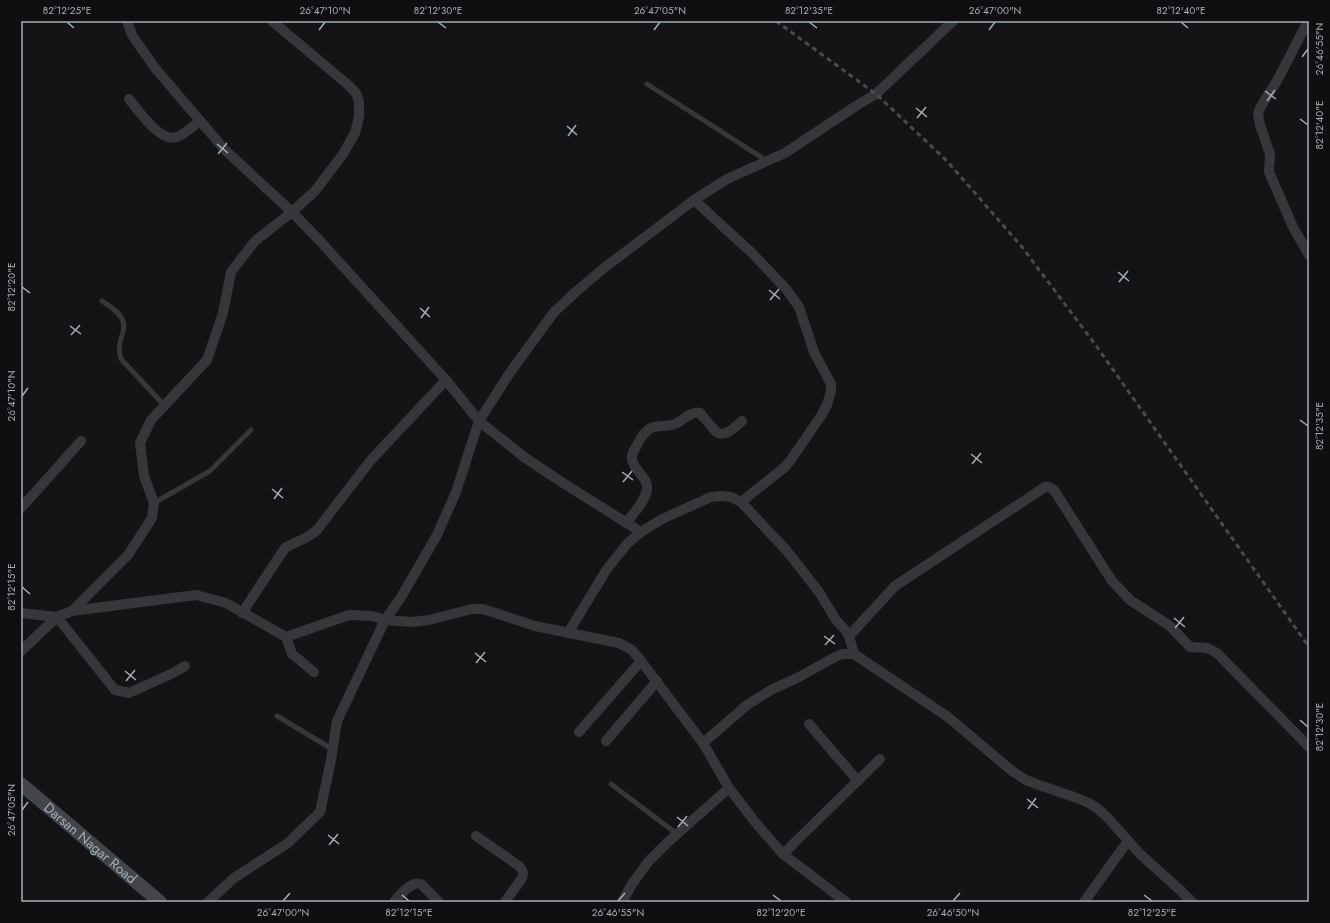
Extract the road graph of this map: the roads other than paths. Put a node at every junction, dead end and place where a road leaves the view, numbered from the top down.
1 (127, 21) edge
2 (272, 21) edge
3 (953, 21) edge
4 (1307, 21) edge
5 (647, 84) dead end
6 (129, 99) dead end
7 (200, 121) junction
8 (767, 161) junction
9 (694, 200) junction
10 (292, 212) junction
11 (1309, 255) edge
12 (102, 301) dead end
13 (446, 380) junction
14 (164, 405) junction
15 (479, 421) junction
16 (742, 421) dead end
17 (251, 430) dead end
18 (81, 441) dead end
19 (741, 502) junction
20 (154, 503) junction
21 (21, 508) edge
22 (626, 523) junction
23 (641, 532) junction
24 (72, 611) junction
25 (21, 613) edge
26 (242, 613) junction
27 (58, 618) junction
28 (385, 620) junction
29 (568, 633) junction
30 (849, 636) junction
31 (286, 638) junction
32 (21, 651) edge
33 (854, 654) junction
34 (641, 661) junction
35 (185, 666) dead end
36 (314, 672) dead end
37 (657, 681) junction
38 (277, 716) dead end
39 (809, 724) dead end
40 (579, 732) dead end
41 (606, 741) dead end
42 (703, 743) junction
43 (1309, 747) edge
44 (332, 750) junction
45 (880, 759) dead end
46 (858, 781) junction
47 (21, 784) edge
48 (611, 784) dead end
49 (729, 788) junction
50 (676, 834) junction
51 (476, 836) dead end
52 (1128, 841) junction
53 (783, 854) junction
54 (160, 902) edge
55 (208, 902) edge
56 (394, 902) edge
57 (439, 902) edge
58 (504, 902) edge
59 (622, 902) edge
60 (846, 902) edge
61 (1084, 902) edge
62 (1192, 902) edge

1 - 7 street
2 - 10 street
3 - 8 street
4 - 11 street
5 - 8 lane
6 - 7 street
7 - 10 street
8 - 9 street
9 - 15 street
9 - 19 street
10 - 13 street
10 - 14 street
12 - 14 lane
13 - 15 street
13 - 26 street
14 - 20 street
15 - 22 street
15 - 28 street
16 - 22 street
17 - 20 lane
18 - 21 street
19 - 23 street
19 - 30 street
20 - 24 street
22 - 23 street
23 - 29 street
24 - 26 street
24 - 27 street
25 - 27 street
26 - 31 street
27 - 32 street
27 - 35 street
28 - 29 street
28 - 31 street
28 - 44 street
29 - 34 street
30 - 33 street
30 - 43 street
31 - 36 street
33 - 42 street
33 - 52 street
34 - 37 street
34 - 40 street
37 - 41 street
37 - 42 street
38 - 44 lane
39 - 46 street
42 - 49 street
44 - 55 street
45 - 46 street
46 - 53 street
47 - 54 street, Darsan Nagar Road
48 - 50 lane
49 - 50 street
49 - 53 street
50 - 59 street
51 - 58 street
52 - 61 street
52 - 62 street
53 - 60 street
56 - 57 street

